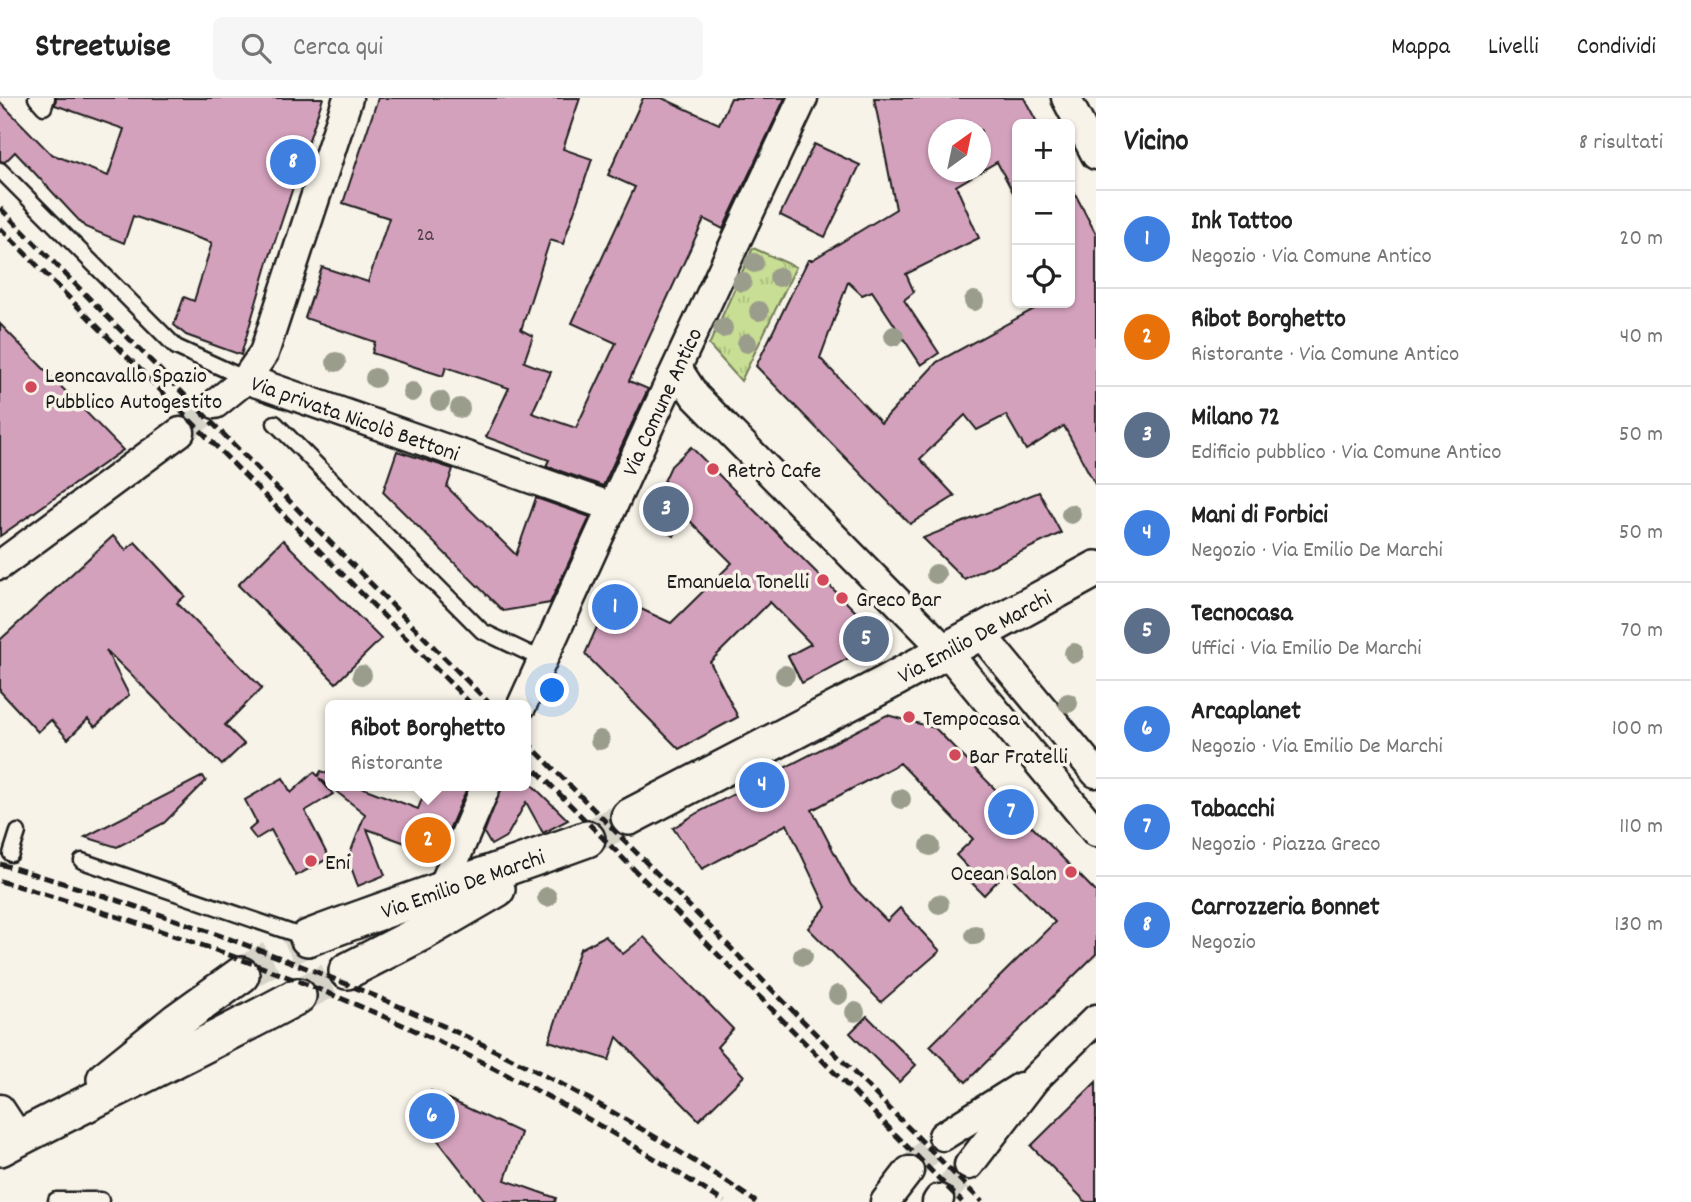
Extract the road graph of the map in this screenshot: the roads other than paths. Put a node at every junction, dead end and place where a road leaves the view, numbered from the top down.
1 (36, 98) edge
2 (47, 98) edge
3 (348, 98) edge
4 (803, 98) edge
5 (1066, 98) edge
6 (1096, 155) edge
7 (0, 170) edge
8 (677, 368) junction
9 (246, 379) junction
10 (215, 404) tunnel mouth
11 (275, 424) dead end
12 (180, 432) tunnel mouth
13 (612, 507) junction
14 (0, 565) edge
15 (1096, 569) edge
16 (980, 633) junction
17 (946, 651) junction
18 (543, 660) junction
19 (524, 700) edge
20 (1096, 774) edge
21 (484, 791) edge
22 (629, 817) tunnel mouth
23 (18, 832) dead end
24 (1096, 832) edge
25 (11, 854) dead end
26 (82, 861) dead end
27 (441, 892) junction
28 (394, 930) junction
29 (309, 939) joint
30 (347, 971) tunnel mouth
31 (241, 975) tunnel mouth
32 (298, 996) tunnel mouth
33 (1096, 1019) edge
34 (1035, 1079) junction
35 (0, 1109) edge
36 (56, 1118) junction
37 (943, 1136) tunnel mouth
38 (10, 1143) edge
39 (969, 1165) tunnel mouth
40 (909, 1171) tunnel mouth
41 (56, 1200) dead end
42 (101, 1200) dead end
43 (885, 1202) edge

1 - 2 lane
3 - 9 street
4 - 8 street, Via Comune Antico
5 - 6 street
7 - 9 lane, Via privata Nicolò Bettoni
8 - 13 street, Via Comune Antico
8 - 17 street
9 - 10 street
9 - 13 street, Via privata Nicolò Bettoni
11 - 18 lane
12 - 14 street
13 - 18 street, Via Comune Antico
15 - 16 street, Via Emilio De Marchi
16 - 17 street, Via Emilio De Marchi
16 - 20 street
17 - 22 street, Via Emilio De Marchi
17 - 24 street
18 - 19 street, Via Comune Antico
21 - 27 street
23 - 25 lane
26 - 29 lane, Via Emilio De Marchi
27 - 28 street
27 - 28 street, Via Emilio De Marchi
27 - 28 street, Via Emilio De Marchi
28 - 29 street, Via Emilio De Marchi
28 - 30 street, Via Emilio De Marchi
31 - 36 street
32 - 36 street
33 - 34 street
34 - 37 street
34 - 39 street
35 - 38 street
36 - 38 street
40 - 43 street
41 - 42 lane

